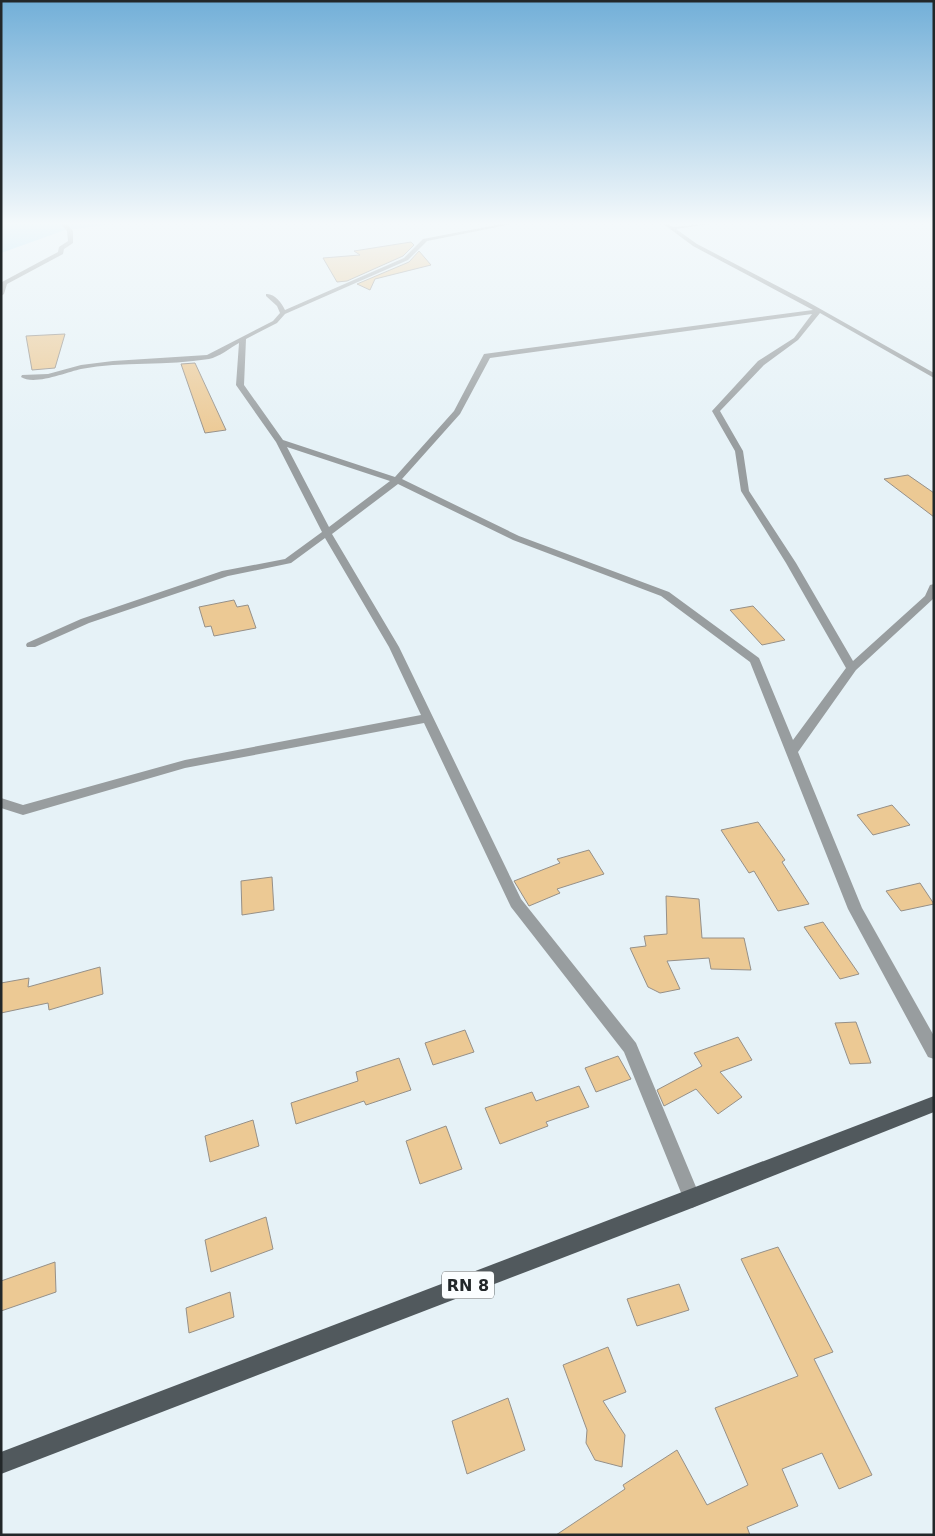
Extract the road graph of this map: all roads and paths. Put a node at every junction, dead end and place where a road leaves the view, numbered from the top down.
1 (268, 295) dead end
2 (326, 295) edge
3 (789, 295) edge
4 (818, 310) junction
5 (283, 313) junction
6 (243, 338) junction
7 (934, 376) edge
8 (25, 377) dead end
9 (280, 442) junction
10 (397, 480) junction
11 (327, 533) junction
12 (934, 587) edge
13 (31, 645) dead end
14 (852, 668) junction
15 (428, 718) junction
16 (792, 751) junction
17 (1, 804) edge
18 (934, 1052) edge
19 (934, 1104) edge
20 (692, 1199) junction
21 (1, 1463) edge

1 - 5 street
2 - 5 street
3 - 4 street
4 - 7 street
4 - 10 street
4 - 14 street
5 - 6 street
6 - 8 street
6 - 9 street
9 - 10 street
9 - 11 street
10 - 11 street
10 - 16 street
11 - 13 street
11 - 15 street
12 - 14 street
14 - 16 street
15 - 17 street
15 - 20 street
16 - 18 street
19 - 20 main road, RN 8
20 - 21 main road, RN 8

